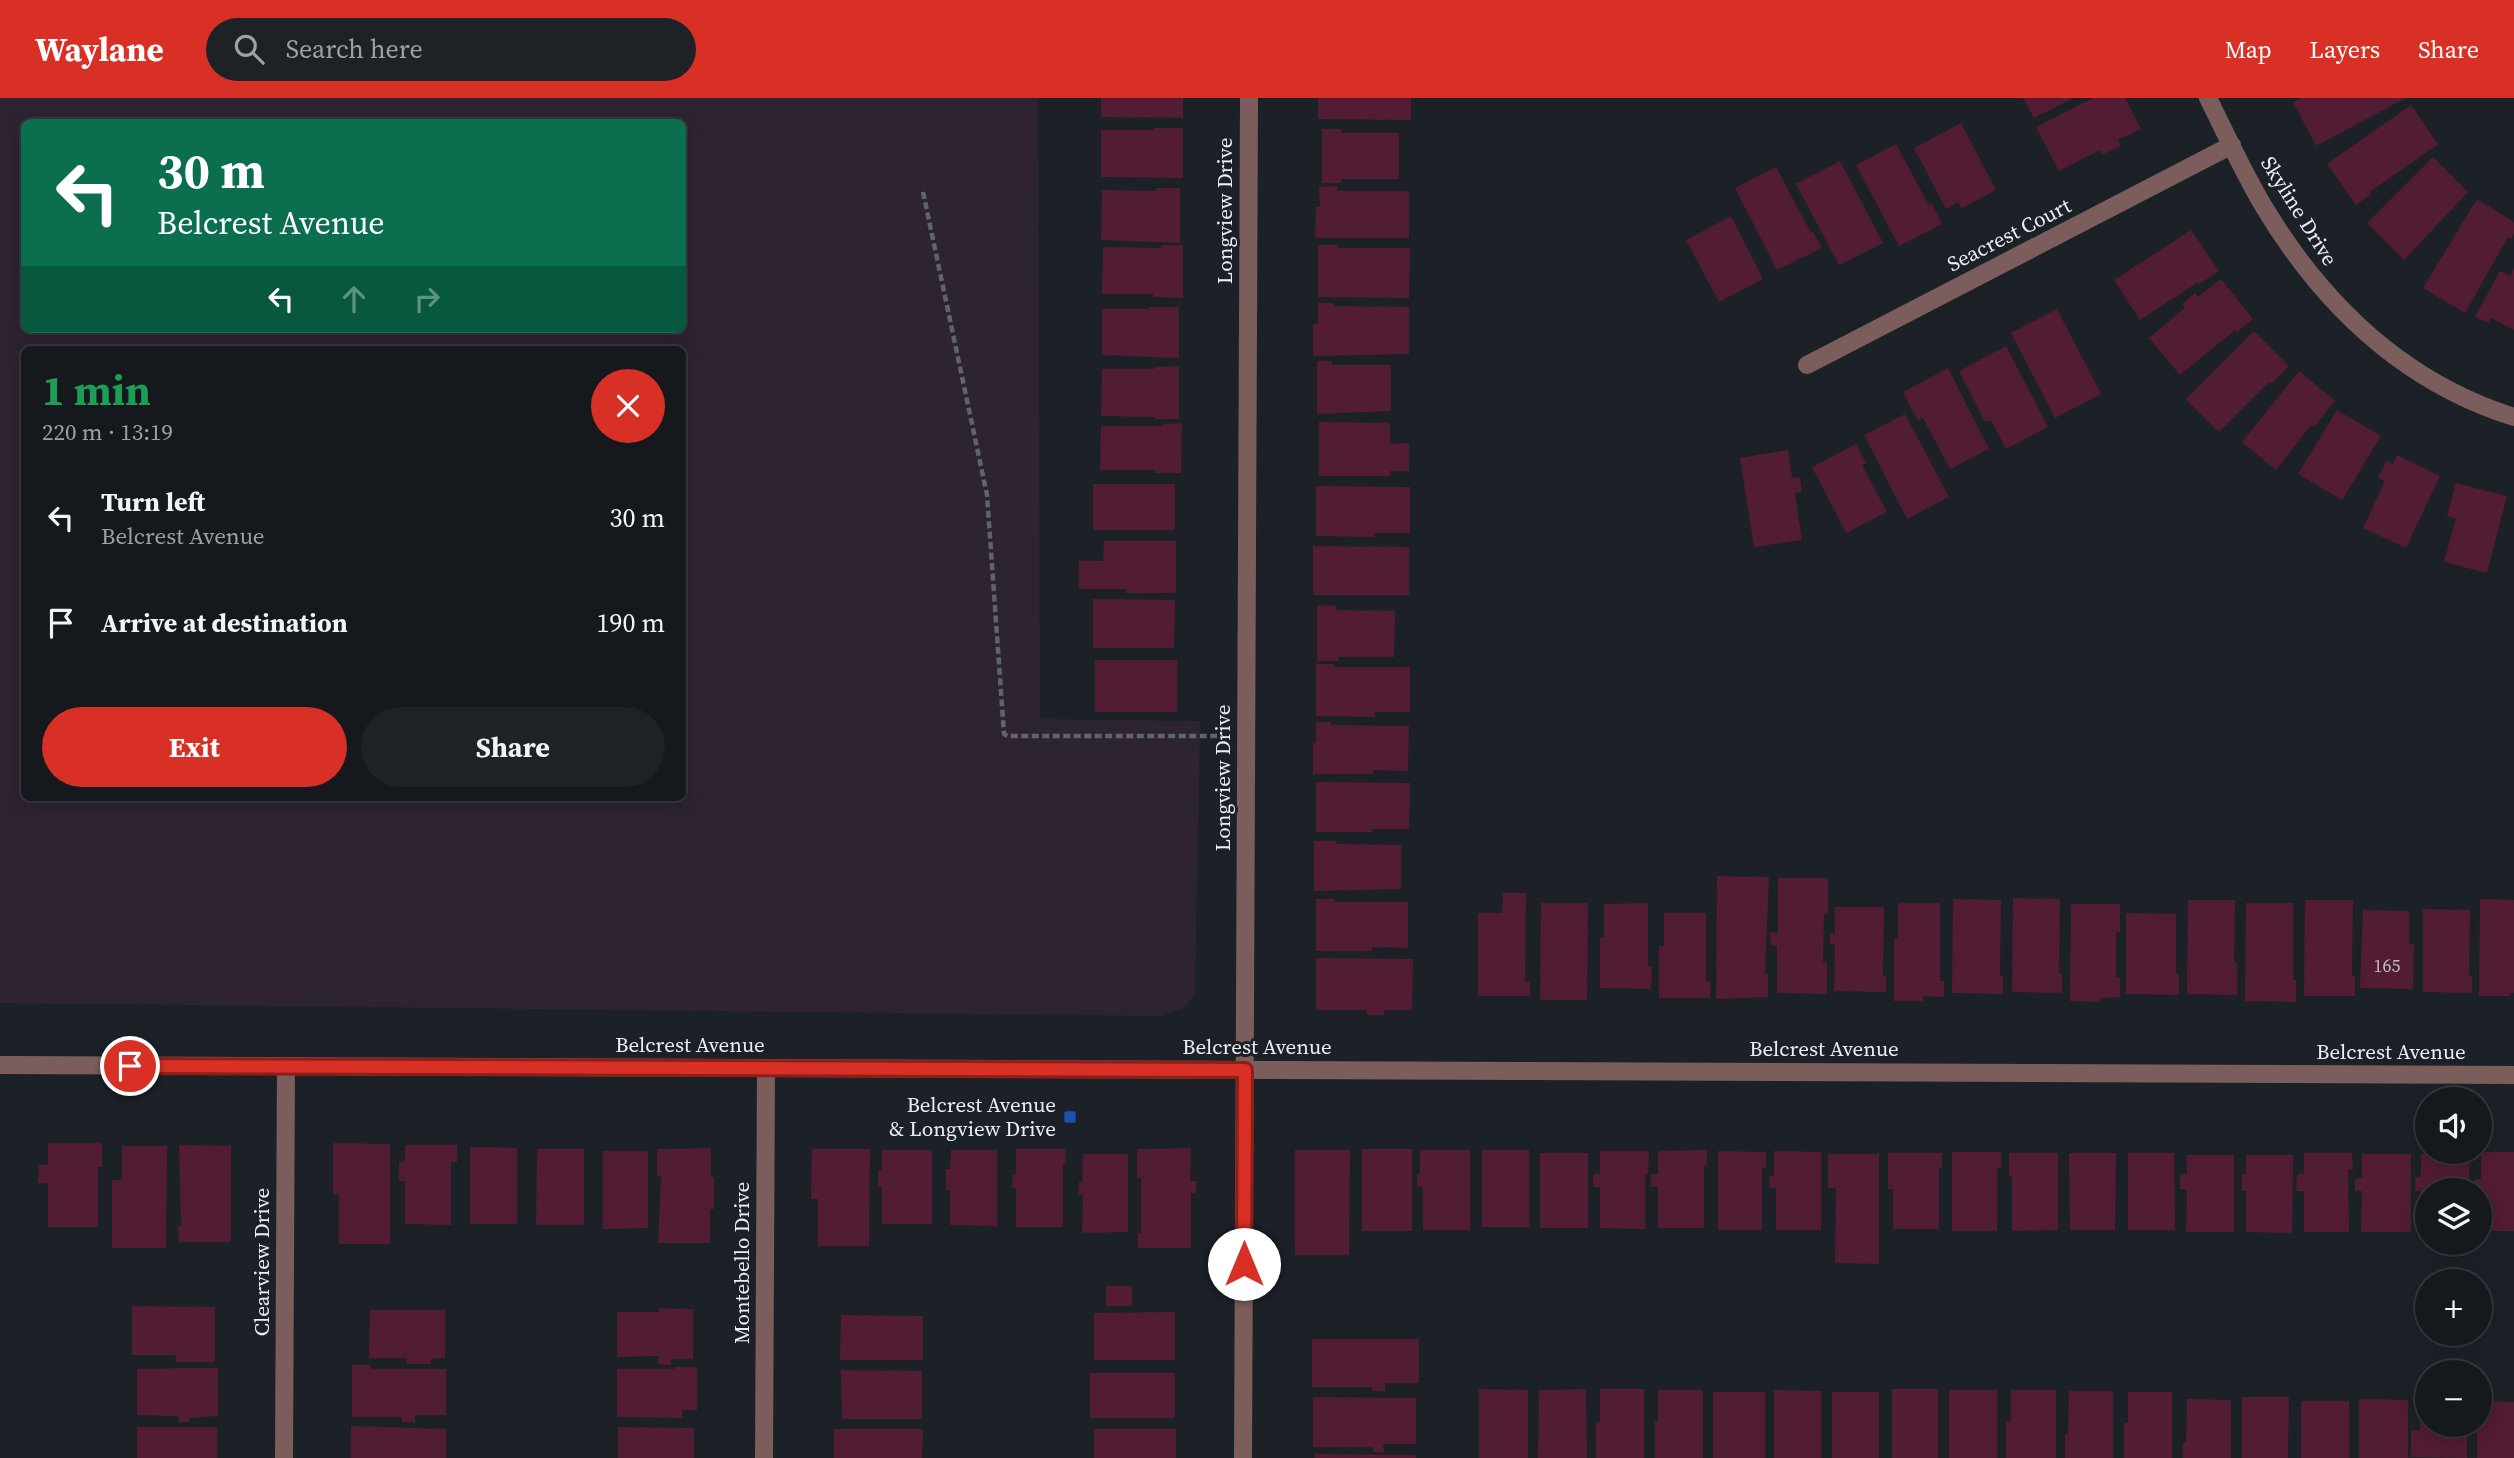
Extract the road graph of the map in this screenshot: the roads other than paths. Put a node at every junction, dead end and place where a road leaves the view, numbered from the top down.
1 (1249, 98) edge
2 (2208, 98) edge
3 (2232, 145) junction
4 (1807, 365) dead end
5 (2514, 417) edge
6 (0, 1065) edge
7 (286, 1066) junction
8 (766, 1068) junction
9 (1245, 1070) junction
10 (2514, 1075) edge
11 (284, 1458) edge
12 (764, 1458) edge
13 (1243, 1458) edge

1 - 9 street, Longview Drive
2 - 3 street, Skyline Drive
3 - 4 street, Seacrest Court
3 - 5 street, Skyline Drive
6 - 7 street, Belcrest Avenue
7 - 8 street, Belcrest Avenue
7 - 11 street, Clearview Drive
8 - 9 street, Belcrest Avenue
8 - 12 street, Montebello Drive
9 - 10 street, Belcrest Avenue
9 - 13 street, Longview Drive

